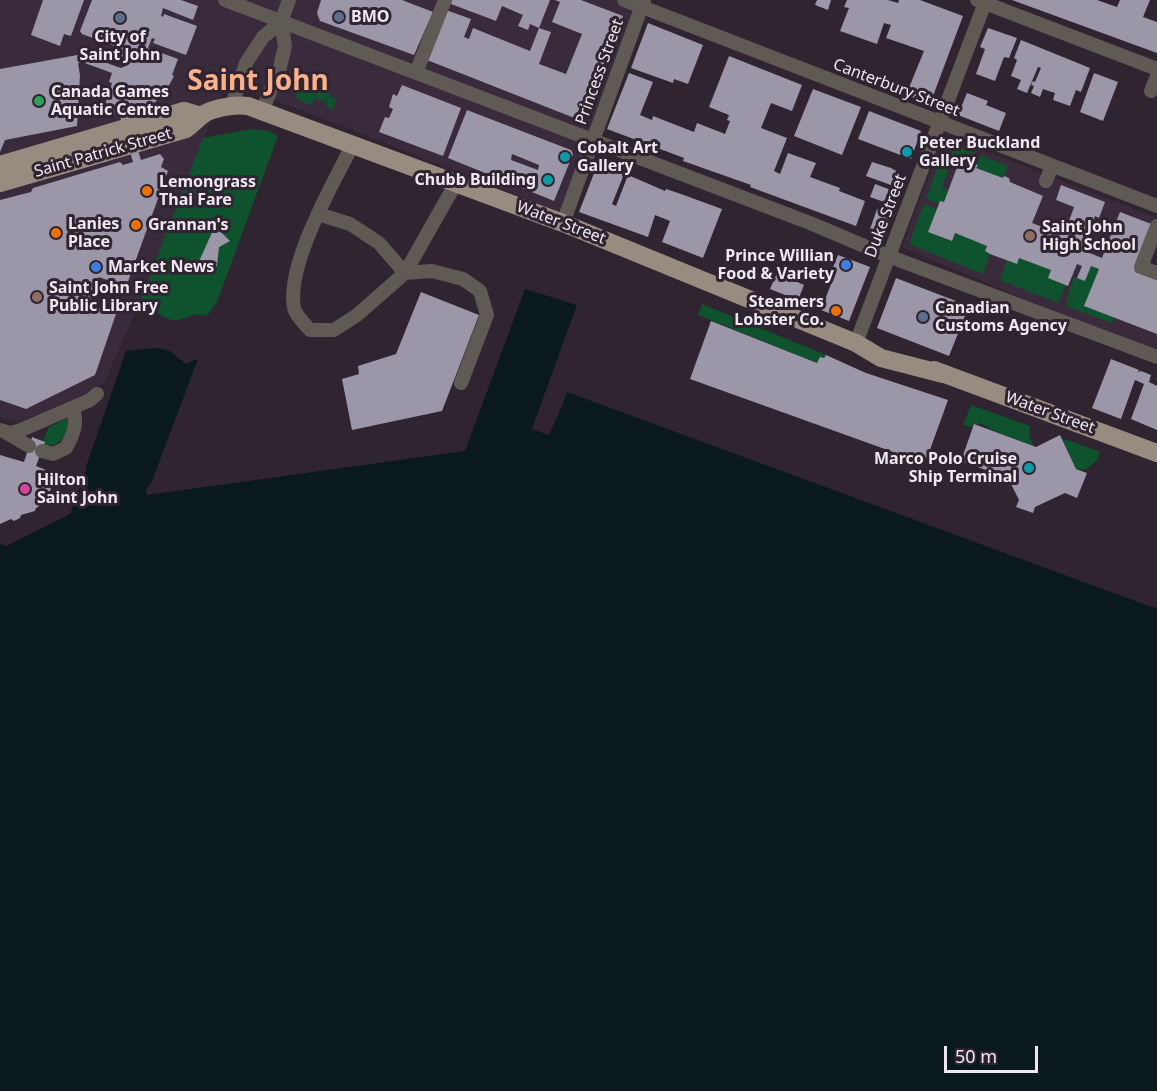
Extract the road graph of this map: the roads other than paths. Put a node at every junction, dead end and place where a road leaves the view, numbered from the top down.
1 (225, 0) edge
2 (289, 0) edge
3 (445, 0) edge
4 (624, 0) edge
5 (982, 1) edge
6 (643, 3) edge
7 (281, 22) junction
8 (1157, 69) edge
9 (416, 73) junction
10 (1157, 76) edge
11 (1152, 90) dead end
12 (232, 105) junction
13 (262, 111) junction
14 (201, 116) junction
15 (939, 122) junction
16 (593, 141) junction
17 (353, 144) junction
18 (0, 165) edge
19 (1052, 166) junction
20 (1046, 181) dead end
21 (0, 183) edge
22 (456, 183) junction
23 (1157, 206) edge
24 (318, 214) junction
25 (563, 223) junction
26 (1157, 226) edge
27 (888, 256) junction
28 (405, 273) junction
29 (1157, 273) edge
30 (856, 343) junction
31 (1157, 357) edge
32 (461, 383) dead end
33 (97, 394) dead end
34 (78, 405) junction
35 (2, 431) edge
36 (1157, 453) edge

1 - 7 street
2 - 7 street
3 - 9 street
4 - 6 street, Canterbury Street
5 - 8 street
5 - 15 street, Duke Street
6 - 15 street, Canterbury Street
6 - 16 street, Princess Street
7 - 9 street
7 - 12 street
7 - 13 street
9 - 16 street
10 - 11 street
12 - 13 main road, Water Street
12 - 14 main road, Saint Patrick Street
13 - 17 main road, Water Street
14 - 18 main road, Saint Patrick Street
14 - 21 main road, Saint Patrick Street
15 - 19 street, Canterbury Street
15 - 27 street, Duke Street
16 - 25 street, Princess Street
16 - 27 street
17 - 22 main road, Water Street
17 - 24 street
19 - 20 street
19 - 23 street, Canterbury Street
22 - 25 main road, Water Street
22 - 28 street
24 - 28 street
24 - 28 street
25 - 30 main road, Water Street
26 - 29 street
27 - 30 street, Duke Street
27 - 31 street
28 - 32 street
30 - 36 main road, Water Street
33 - 34 street
34 - 35 street
34 - 35 street

